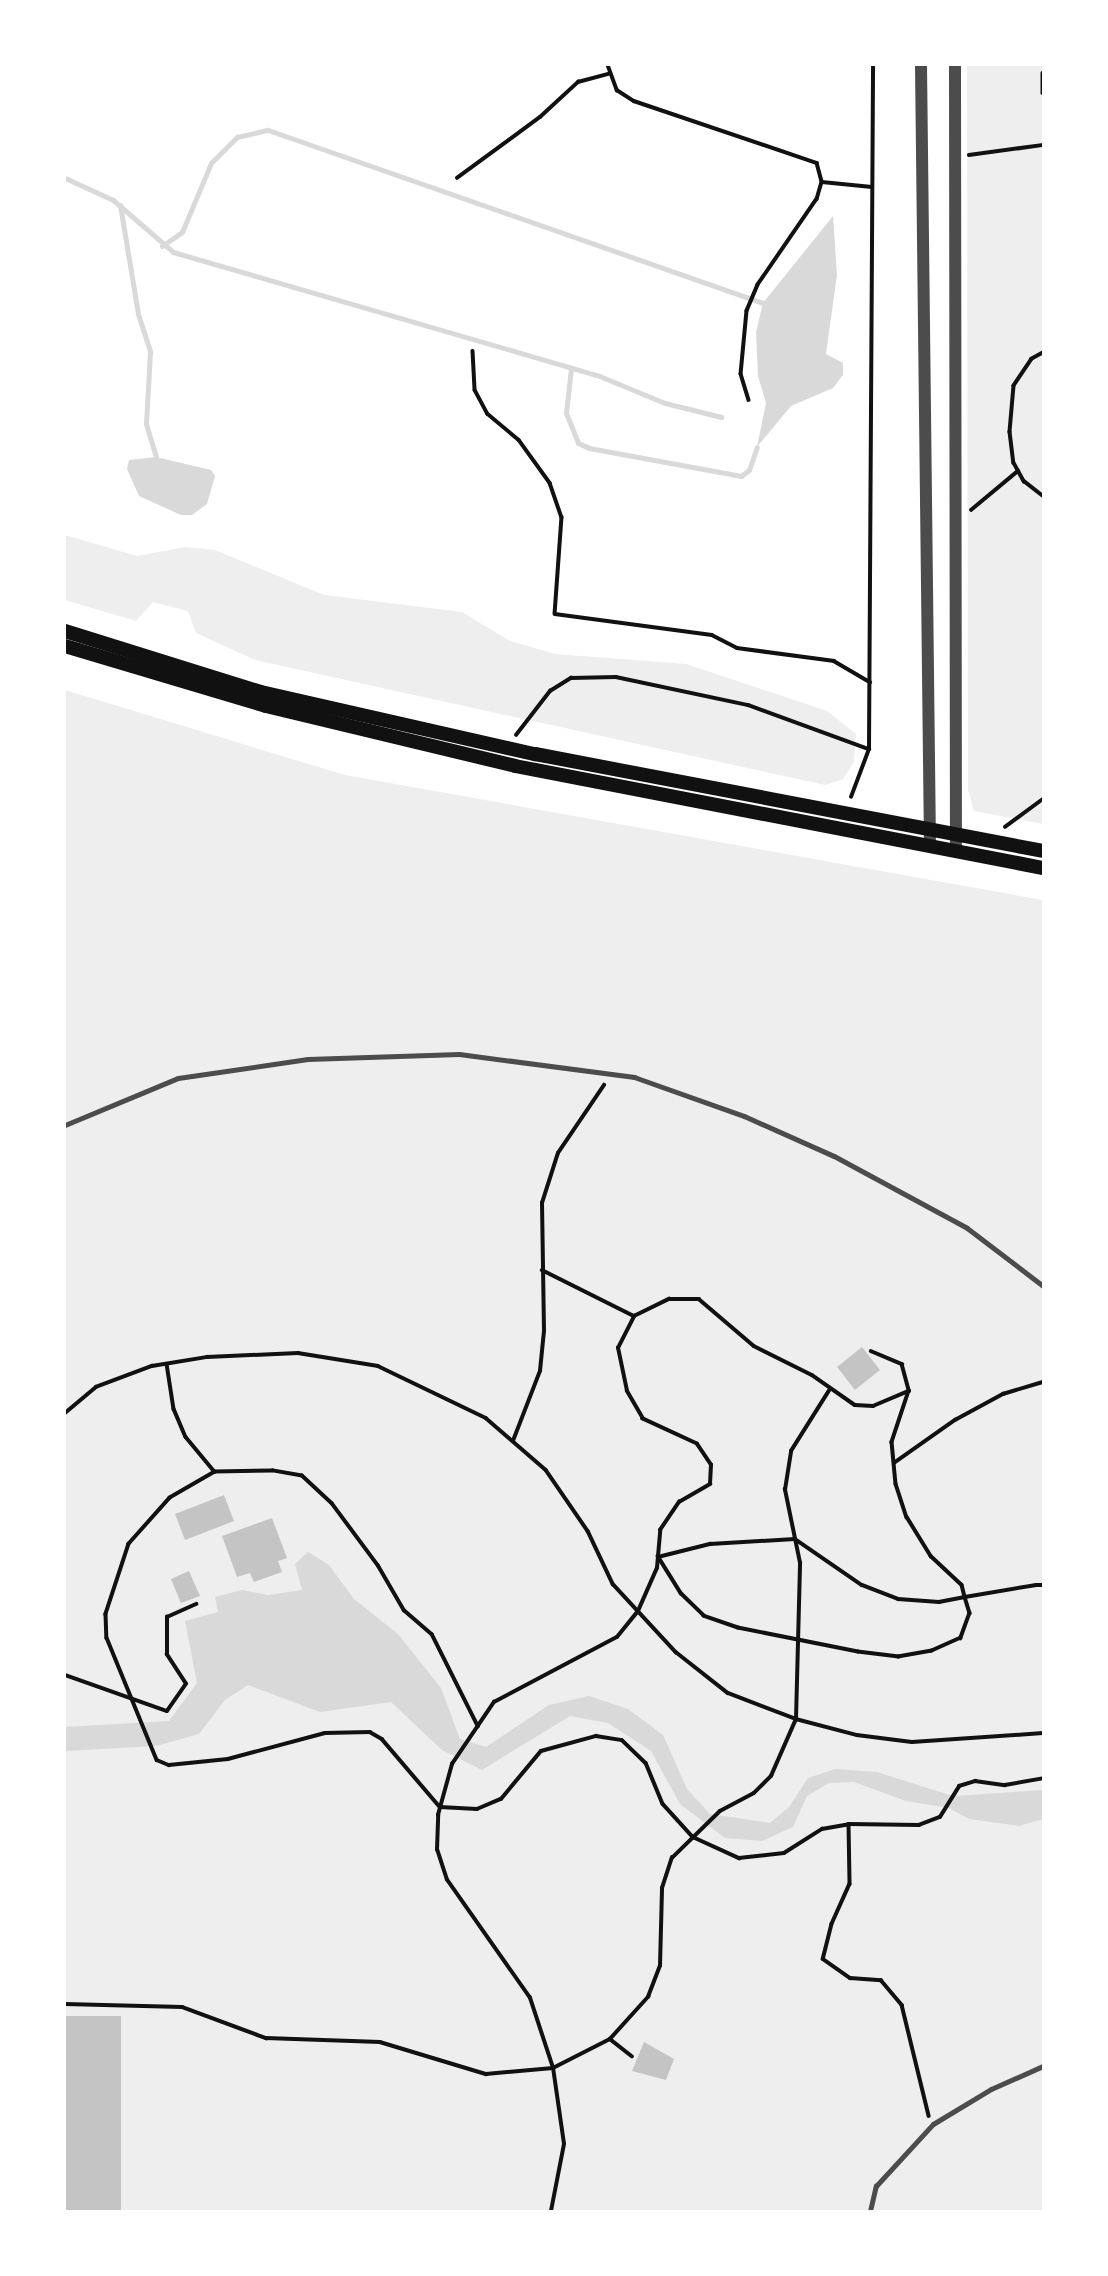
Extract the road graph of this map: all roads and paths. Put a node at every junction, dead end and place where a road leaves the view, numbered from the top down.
1 (608, 65) edge
2 (873, 65) edge
3 (921, 65) edge
4 (955, 65) edge
5 (1043, 73) edge
6 (608, 74) junction
7 (1043, 93) edge
8 (1043, 145) edge
9 (955, 157) junction
10 (457, 178) dead end
11 (822, 182) junction
12 (873, 187) junction
13 (473, 351) dead end
14 (1043, 353) edge
15 (749, 400) dead end
16 (1018, 471) junction
17 (1043, 496) edge
18 (955, 523) junction
19 (65, 631) edge
20 (65, 646) edge
21 (870, 682) junction
22 (507, 747) junction
23 (869, 749) junction
24 (1043, 799) edge
25 (843, 813) junction
26 (930, 829) junction
27 (955, 834) junction
28 (988, 840) junction
29 (930, 845) junction
30 (956, 851) junction
31 (1043, 851) edge
32 (1043, 868) edge
33 (611, 1074) junction
34 (65, 1125) edge
35 (541, 1270) junction
36 (1043, 1286) edge
37 (634, 1316) junction
38 (871, 1350) dead end
39 (167, 1364) junction
40 (1043, 1382) edge
41 (830, 1390) junction
42 (909, 1391) junction
43 (65, 1413) edge
44 (513, 1441) junction
45 (894, 1463) junction
46 (215, 1472) junction
47 (796, 1539) junction
48 (658, 1557) junction
49 (1043, 1585) edge
50 (965, 1597) junction
51 (196, 1604) dead end
52 (638, 1611) junction
53 (798, 1637) junction
54 (65, 1675) edge
55 (130, 1694) junction
56 (796, 1719) junction
57 (478, 1727) junction
58 (1043, 1733) edge
59 (1043, 1778) edge
60 (440, 1807) junction
61 (849, 1824) junction
62 (693, 1837) junction
63 (65, 2004) edge
64 (610, 2039) junction
65 (632, 2056) dead end
66 (1043, 2066) edge
67 (552, 2068) junction
68 (933, 2124) junction
69 (551, 2211) edge
70 (870, 2211) edge

1 - 6 path
2 - 12 path
3 - 26 street
4 - 9 street
5 - 7 path
6 - 10 path
6 - 11 path
8 - 9 path
9 - 18 street
11 - 12 path
11 - 15 path
12 - 21 path
13 - 21 path
14 - 16 path
16 - 17 path
16 - 18 path
18 - 27 street
19 - 22 main road
20 - 29 main road
21 - 23 path
22 - 23 path
22 - 25 main road
23 - 25 path
24 - 28 path
25 - 26 main road
26 - 27 main road
26 - 29 street
27 - 28 main road
27 - 30 street
28 - 31 main road
29 - 30 main road
30 - 32 main road
33 - 34 lane
33 - 35 path
33 - 36 lane
35 - 37 path
35 - 44 path
37 - 41 path
37 - 48 path
38 - 42 path
39 - 43 path
39 - 44 path
39 - 46 path
40 - 45 path
41 - 42 path
41 - 47 path
42 - 45 path
44 - 52 path
45 - 50 path
46 - 55 path
46 - 57 path
47 - 48 path
47 - 50 path
47 - 53 path
48 - 52 path
48 - 53 path
49 - 50 path
50 - 53 path
51 - 55 path
52 - 56 path
52 - 57 path
53 - 56 path
54 - 55 path
55 - 60 path
56 - 58 path
56 - 62 path
57 - 60 path
59 - 61 path
60 - 62 path
60 - 67 path
61 - 62 path
61 - 68 path
62 - 64 path
63 - 67 path
64 - 65 path
64 - 67 path
66 - 68 lane
67 - 69 path
68 - 70 lane

